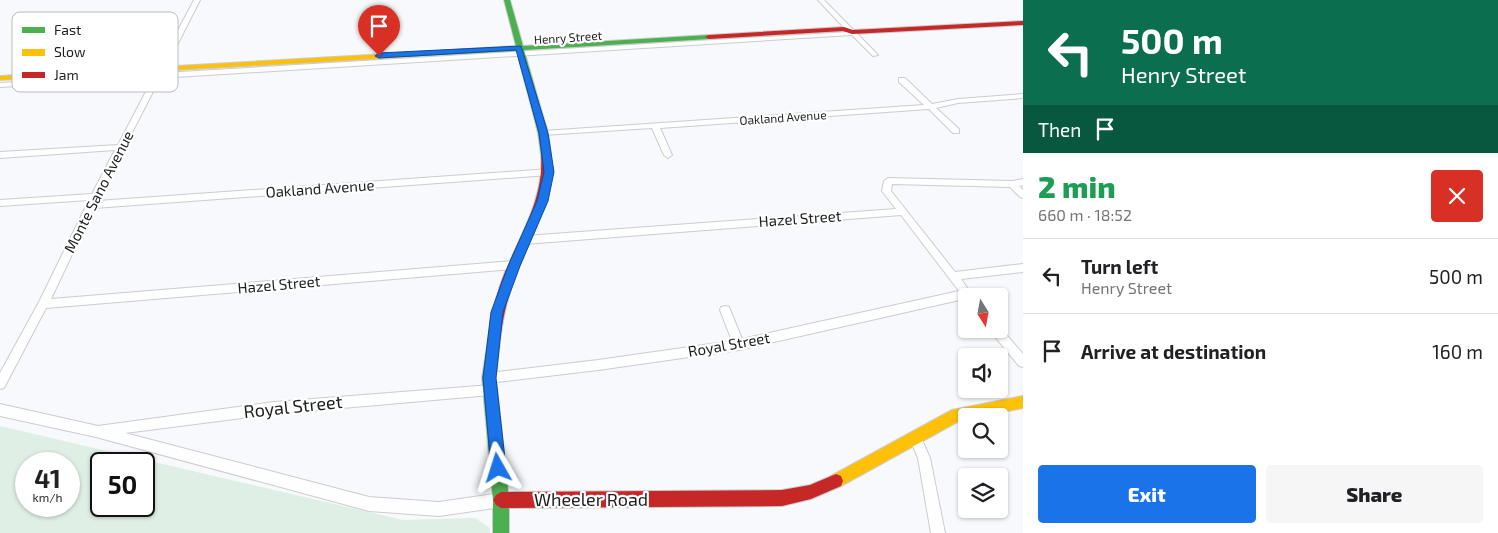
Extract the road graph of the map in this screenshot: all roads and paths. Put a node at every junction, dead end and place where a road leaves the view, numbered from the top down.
1 (197, 0) edge
2 (507, 0) edge
3 (820, 0) edge
4 (1023, 23) edge
5 (852, 32) junction
6 (178, 37) edge
7 (520, 51) junction
8 (876, 55) dead end
9 (178, 71) edge
10 (902, 80) dead end
11 (150, 92) edge
12 (1023, 96) edge
13 (929, 107) junction
14 (656, 127) junction
15 (956, 131) dead end
16 (543, 133) junction
17 (122, 147) junction
18 (0, 155) edge
19 (668, 155) dead end
20 (549, 172) junction
21 (1023, 182) edge
22 (1012, 184) junction
23 (1023, 194) edge
24 (93, 201) junction
25 (0, 204) edge
26 (903, 212) junction
27 (525, 240) junction
28 (514, 266) junction
29 (1023, 268) edge
30 (952, 276) junction
31 (961, 288) edge
32 (958, 297) edge
33 (43, 304) junction
34 (725, 310) dead end
35 (1003, 338) edge
36 (739, 345) junction
37 (1023, 362) edge
38 (0, 384) edge
39 (490, 384) junction
40 (1023, 402) edge
41 (0, 410) edge
42 (96, 431) junction
43 (915, 437) junction
44 (502, 500) junction
45 (501, 533) edge
46 (938, 533) edge

1 - 6 street, Monte Sano Avenue
2 - 7 street
3 - 5 street
4 - 5 street, Henry Street
5 - 7 street, Henry Street
5 - 8 street
7 - 9 street, Henry Street
7 - 16 street
10 - 13 street
11 - 17 street, Monte Sano Avenue
12 - 13 street, Oakland Avenue
13 - 14 street, Oakland Avenue
13 - 15 street
14 - 16 street, Oakland Avenue
14 - 19 street
16 - 20 street
17 - 18 street
17 - 24 street, Monte Sano Avenue
20 - 24 street, Oakland Avenue
20 - 27 street
21 - 22 street
22 - 23 street
22 - 26 street
24 - 25 street, Oakland Avenue
24 - 33 street, Monte Sano Avenue
26 - 27 street, Hazel Street
26 - 30 street
27 - 28 street
28 - 33 street, Hazel Street
28 - 39 street
29 - 30 street
30 - 31 street
32 - 36 street, Royal Street
33 - 38 street, Monte Sano Avenue
34 - 36 street
35 - 37 street
36 - 39 street, Royal Street
39 - 42 street, Royal Street
39 - 44 street
40 - 43 street, Wheeler Road
41 - 42 street, Wheeler Road
42 - 44 street, Wheeler Road
43 - 44 street, Wheeler Road
43 - 46 street
44 - 45 street

